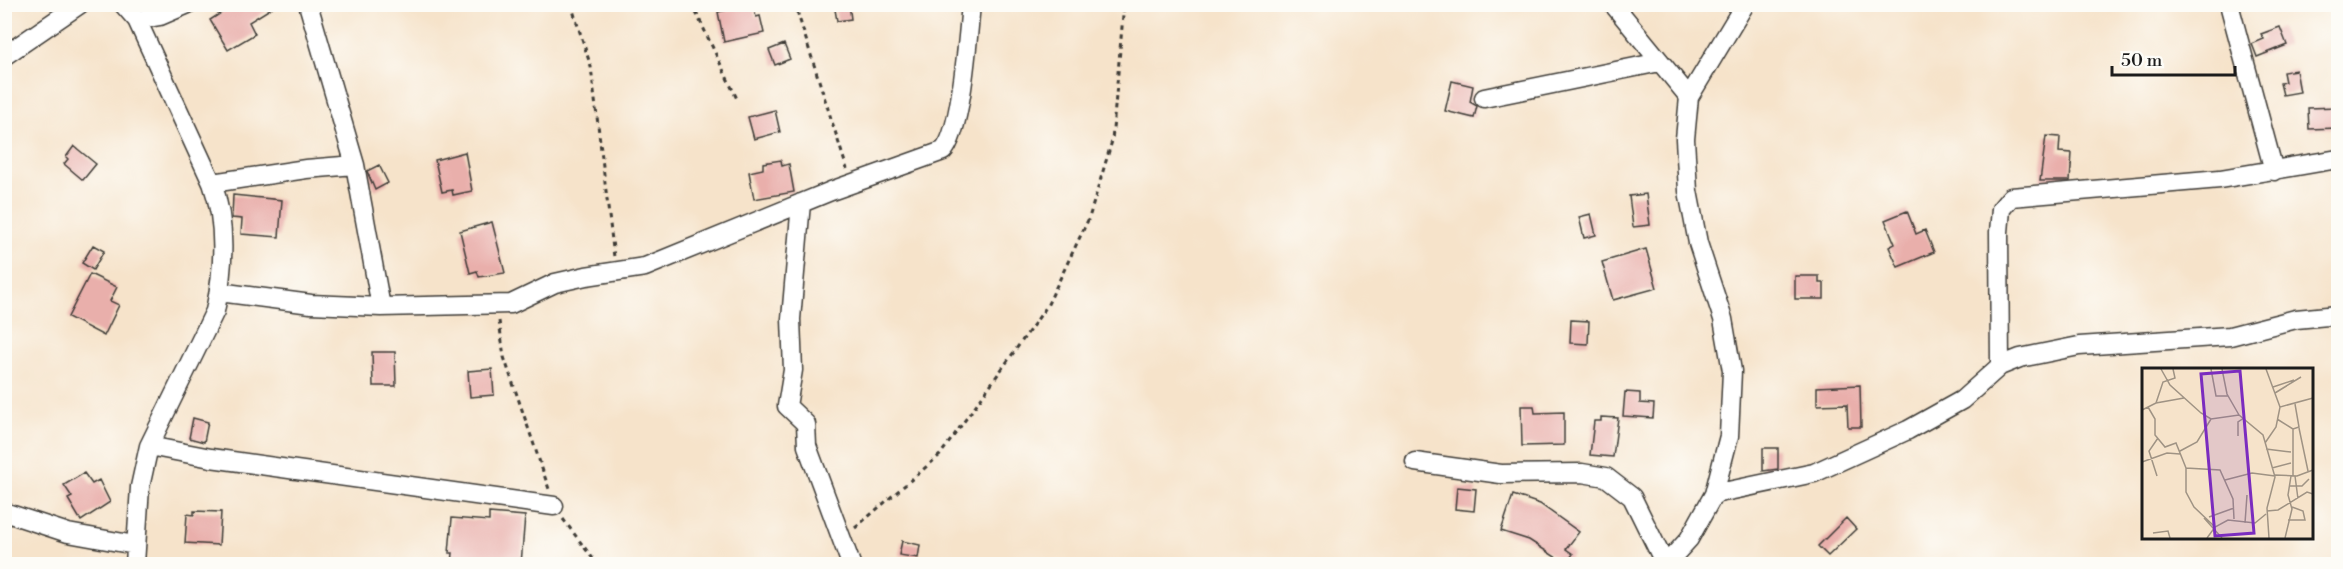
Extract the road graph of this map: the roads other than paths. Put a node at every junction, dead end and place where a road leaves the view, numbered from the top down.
1 (80, 4) edge
2 (123, 4) edge
3 (188, 4) edge
4 (308, 4) edge
5 (972, 4) edge
6 (1613, 4) edge
7 (1745, 4) edge
8 (2229, 4) edge
9 (137, 20) junction
10 (4, 56) edge
11 (1660, 62) junction
12 (1689, 97) junction
13 (1484, 98) dead end
14 (2338, 159) edge
15 (355, 165) junction
16 (2274, 171) junction
17 (212, 183) junction
18 (801, 203) junction
19 (219, 292) junction
20 (381, 307) junction
21 (2338, 315) edge
22 (2000, 366) junction
23 (149, 446) junction
24 (1415, 462) dead end
25 (1714, 494) junction
26 (554, 506) road end
27 (4, 512) edge
28 (135, 545) junction
29 (135, 564) edge
30 (851, 564) edge
31 (1666, 564) edge

1 - 10 street
2 - 9 street
3 - 9 street
4 - 15 street
5 - 18 street
6 - 11 street
7 - 12 street
8 - 16 street
9 - 17 street
11 - 12 street
11 - 13 street
12 - 25 street
14 - 16 street
15 - 17 street
15 - 20 street
16 - 22 street
17 - 19 street
18 - 20 street
18 - 30 street
19 - 20 street
19 - 23 street
21 - 22 street
22 - 25 street
23 - 26 street
23 - 28 street
24 - 31 street
25 - 31 street
27 - 28 street
28 - 29 street

